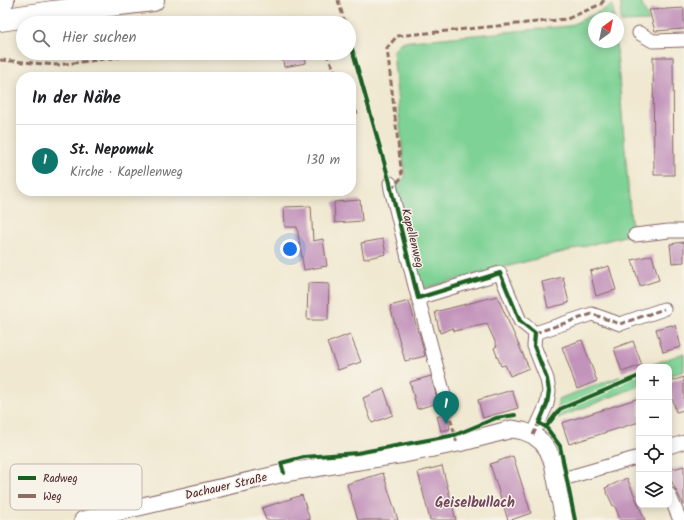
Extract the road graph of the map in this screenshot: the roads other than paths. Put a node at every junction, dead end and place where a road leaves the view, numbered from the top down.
1 (0, 0) edge
2 (3, 0) edge
3 (153, 0) edge
4 (26, 16) edge
5 (16, 18) edge
6 (0, 20) edge
7 (639, 33) dead end
8 (684, 40) edge
9 (390, 183) dead end
10 (684, 231) edge
11 (635, 235) dead end
12 (418, 298) junction
13 (664, 309) dead end
14 (535, 333) junction
15 (448, 410) dead end
16 (533, 435) junction
17 (684, 442) edge
18 (672, 446) edge
19 (636, 458) edge
20 (557, 480) junction
21 (672, 501) edge
22 (142, 506) edge
23 (126, 510) edge
24 (83, 520) edge
25 (564, 520) edge
26 (680, 520) edge

1 - 2 highway
3 - 4 highway
5 - 6 highway
7 - 8 street
9 - 12 street, Kapellenweg
10 - 11 street
12 - 14 street
12 - 15 street, Kapellenweg
13 - 14 street
14 - 16 street
16 - 20 street
16 - 22 street, Dachauer Straße
17 - 18 street
19 - 20 street
20 - 25 street
21 - 26 street
23 - 24 street, Dachauer Straße

